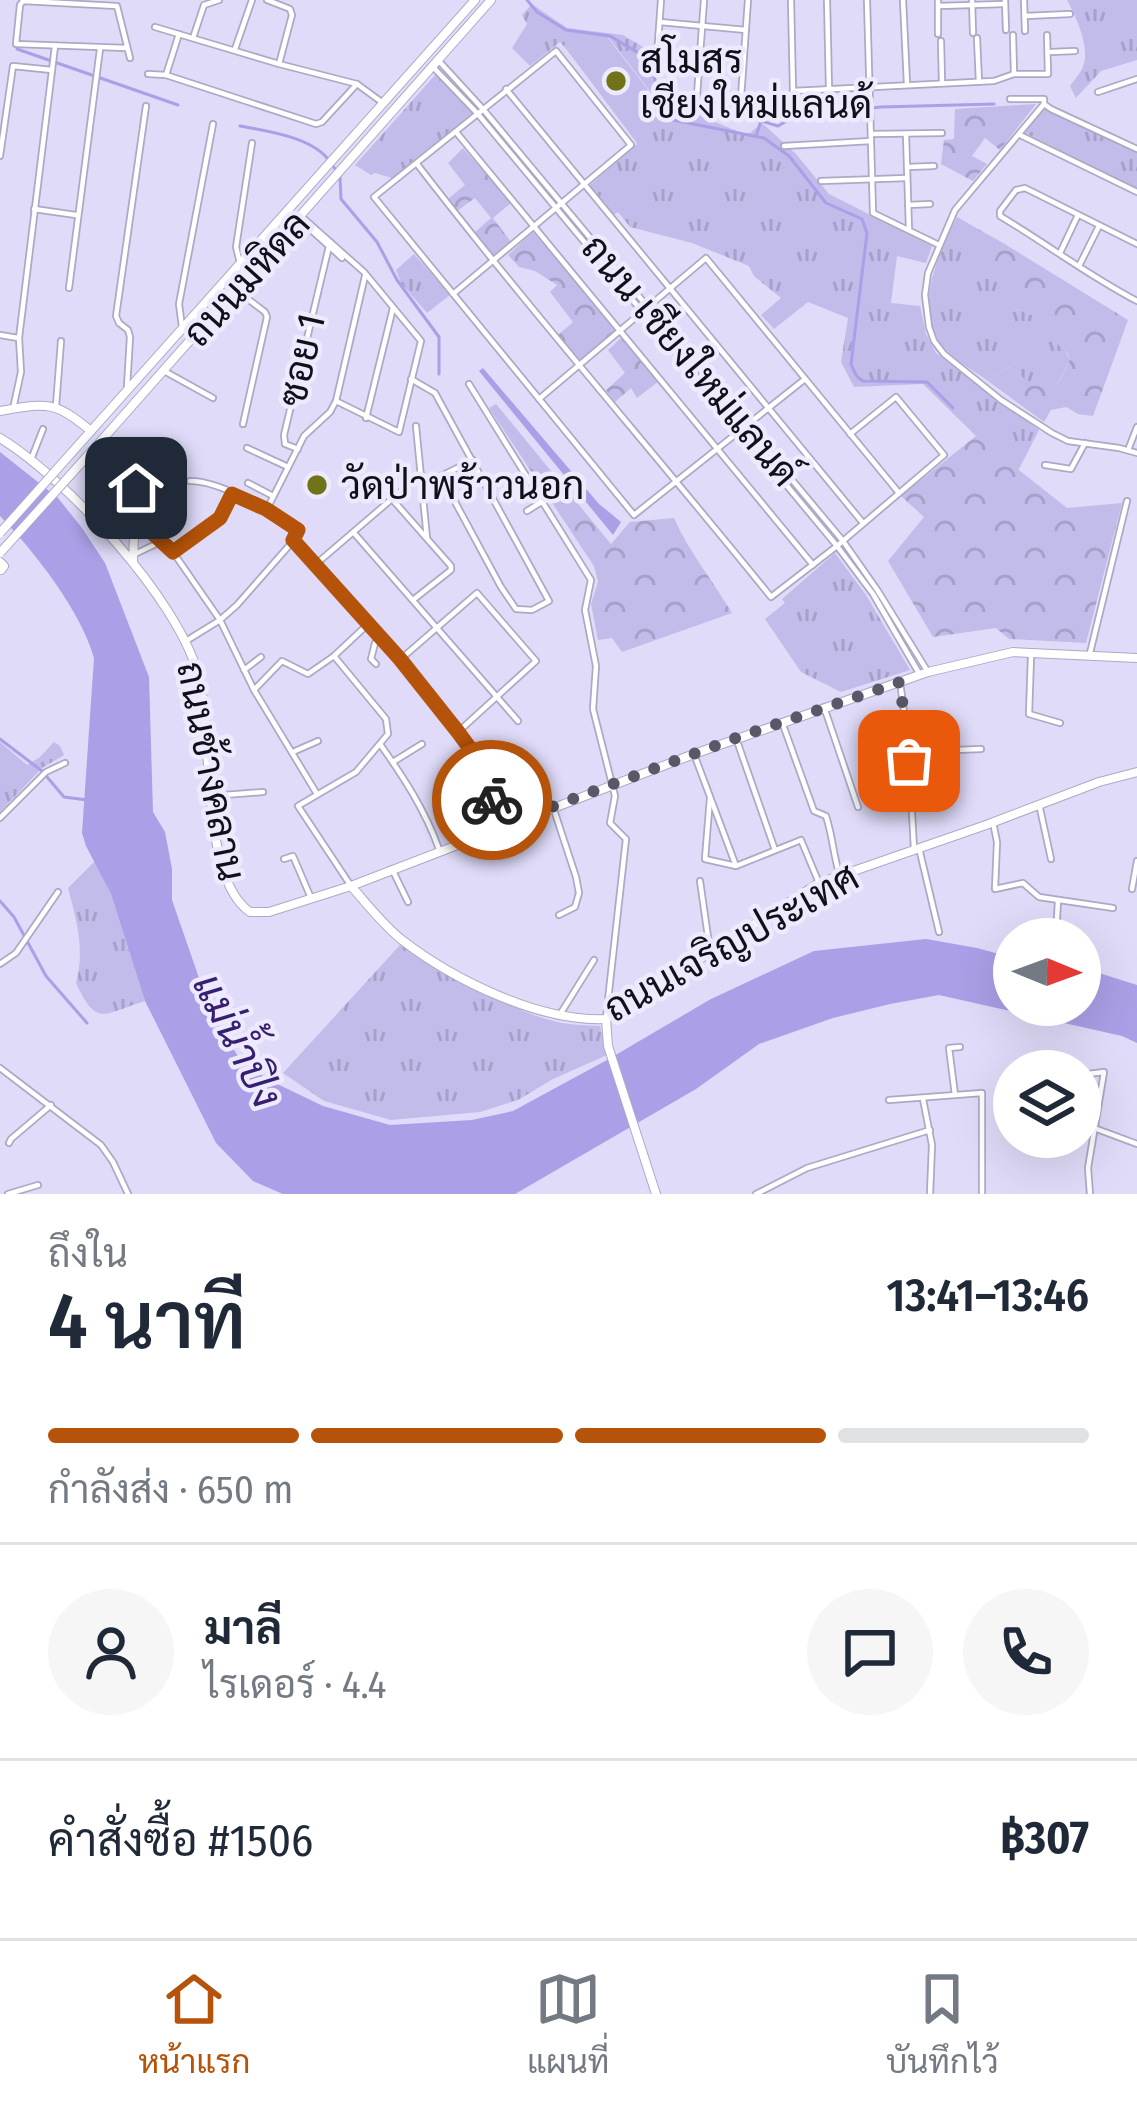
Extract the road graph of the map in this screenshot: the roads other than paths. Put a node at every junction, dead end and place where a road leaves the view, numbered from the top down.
1 (219, 0) edge
2 (252, 0) edge
3 (268, 0) edge
4 (475, 0) edge
5 (491, 0) edge
6 (661, 0) edge
7 (704, 0) edge
8 (748, 0) edge
9 (791, 0) edge
10 (827, 0) edge
11 (867, 0) edge
12 (903, 0) edge
13 (1024, 0) edge
14 (1005, 2) edge
15 (938, 3) edge
16 (972, 3) edge
17 (1070, 14) dead end
18 (1025, 16) junction
19 (660, 22) junction
20 (702, 26) junction
21 (155, 27) dead end
22 (746, 30) junction
23 (1006, 30) dead end
24 (1025, 31) dead end
25 (180, 33) junction
26 (1013, 35) dead end
27 (1047, 35) dead end
28 (193, 37) junction
29 (55, 46) junction
30 (127, 48) junction
31 (100, 49) junction
32 (235, 49) junction
33 (1075, 51) dead end
34 (1048, 52) junction
35 (130, 58) dead end
36 (435, 63) junction
37 (279, 64) junction
38 (53, 65) junction
39 (656, 70) dead end
40 (148, 74) dead end
41 (1014, 74) junction
42 (166, 75) junction
43 (1137, 80) edge
44 (979, 82) junction
45 (907, 83) junction
46 (942, 83) junction
47 (357, 84) junction
48 (869, 86) junction
49 (830, 88) junction
50 (506, 89) junction
51 (1098, 92) dead end
52 (1010, 99) dead end
53 (383, 103) junction
54 (1043, 104) junction
55 (146, 106) dead end
56 (696, 109) dead end
57 (480, 111) junction
58 (740, 111) dead end
59 (213, 124) dead end
60 (456, 132) junction
61 (943, 133) dead end
62 (906, 134) junction
63 (1020, 135) junction
64 (871, 138) junction
65 (252, 142) dead end
66 (784, 146) dead end
67 (1137, 149) edge
68 (0, 156) edge
69 (416, 164) junction
70 (934, 166) dead end
71 (907, 167) junction
72 (908, 178) junction
73 (872, 179) junction
74 (821, 181) dead end
75 (585, 185) junction
76 (1137, 192) edge
77 (929, 203) dead end
78 (908, 205) junction
79 (560, 207) junction
80 (34, 209) junction
81 (1078, 215) junction
82 (78, 216) junction
83 (300, 218) junction
84 (1099, 226) junction
85 (534, 228) junction
86 (910, 230) junction
87 (329, 244) junction
88 (1137, 244) edge
89 (939, 245) junction
90 (1060, 253) junction
91 (240, 262) junction
92 (492, 262) junction
93 (1079, 266) junction
94 (365, 276) junction
95 (69, 288) dead end
96 (669, 289) junction
97 (236, 290) junction
98 (453, 294) junction
99 (1137, 301) edge
100 (393, 308) junction
101 (643, 309) junction
102 (182, 327) junction
103 (620, 329) junction
104 (0, 335) edge
105 (19, 338) junction
106 (61, 340) dead end
107 (580, 364) junction
108 (164, 371) junction
109 (411, 379) junction
110 (805, 379) junction
111 (469, 384) dead end
112 (127, 389) junction
113 (214, 398) dead end
114 (538, 399) junction
115 (335, 401) junction
116 (56, 406) junction
117 (768, 408) junction
118 (13, 409) junction
119 (0, 411) edge
120 (365, 418) junction
121 (243, 424) dead end
122 (747, 426) junction
123 (416, 427) dead end
124 (1137, 427) edge
125 (44, 429) dead end
126 (91, 431) junction
127 (740, 431) junction
128 (850, 434) junction
129 (0, 438) edge
130 (101, 441) junction
131 (1085, 443) junction
132 (247, 448) dead end
133 (718, 448) junction
134 (298, 449) junction
135 (1128, 450) junction
136 (1137, 453) edge
137 (31, 459) junction
138 (473, 460) junction
139 (1045, 465) dead end
140 (288, 467) junction
141 (421, 474) junction
142 (190, 481) dead end
143 (677, 481) junction
144 (248, 483) dead end
145 (899, 493) junction
146 (232, 494) junction
147 (273, 496) junction
148 (392, 499) junction
149 (543, 501) junction
150 (1127, 501) dead end
151 (266, 509) junction
152 (526, 512) dead end
153 (135, 517) junction
154 (863, 523) junction
155 (0, 533) edge
156 (354, 533) junction
157 (427, 538) junction
158 (293, 540) junction
159 (163, 541) junction
160 (840, 544) junction
161 (173, 552) junction
162 (133, 558) junction
163 (0, 565) edge
164 (813, 565) junction
165 (314, 566) junction
166 (413, 600) junction
167 (220, 620) junction
168 (368, 625) junction
169 (437, 627) junction
170 (186, 640) junction
171 (382, 640) junction
172 (1031, 652) junction
173 (1090, 655) junction
174 (334, 656) junction
175 (261, 657) dead end
176 (1137, 658) edge
177 (400, 659) junction
178 (376, 664) dead end
179 (244, 670) junction
180 (924, 674) junction
181 (900, 682) junction
182 (254, 690) junction
183 (497, 696) junction
184 (824, 707) junction
185 (518, 721) dead end
186 (782, 722) junction
187 (1060, 723) dead end
188 (458, 732) junction
189 (934, 737) dead end
190 (736, 738) junction
191 (318, 741) dead end
192 (908, 741) junction
193 (380, 744) junction
194 (422, 745) dead end
195 (981, 749) dead end
196 (294, 752) junction
197 (694, 754) junction
198 (909, 761) junction
199 (392, 762) junction
200 (65, 763) dead end
201 (1137, 772) edge
202 (613, 785) junction
203 (263, 792) dead end
204 (317, 794) junction
205 (211, 796) junction
206 (710, 798) junction
207 (1039, 804) junction
208 (553, 807) junction
209 (858, 807) dead end
210 (0, 818) edge
211 (993, 822) junction
212 (498, 827) junction
213 (917, 849) junction
214 (439, 850) junction
215 (775, 850) junction
216 (284, 859) dead end
217 (1051, 859) dead end
218 (1137, 861) edge
219 (736, 866) junction
220 (392, 869) junction
221 (839, 874) junction
222 (700, 881) dead end
223 (819, 883) junction
224 (351, 886) junction
225 (1132, 889) dead end
226 (58, 892) dead end
227 (311, 898) junction
228 (1058, 901) junction
229 (408, 902) dead end
230 (1113, 908) dead end
231 (559, 915) dead end
232 (1057, 918) edge
233 (939, 932) dead end
234 (710, 951) junction
235 (594, 960) dead end
236 (0, 964) edge
237 (559, 1016) junction
238 (606, 1019) junction
239 (960, 1047) dead end
240 (0, 1068) edge
241 (955, 1095) junction
242 (923, 1096) junction
243 (889, 1100) dead end
244 (51, 1106) junction
245 (930, 1130) junction
246 (1101, 1131) edge
247 (9, 1143) dead end
248 (1137, 1144) edge
249 (1090, 1158) edge
250 (38, 1185) dead end
251 (8, 1194) edge
252 (128, 1194) edge
253 (656, 1194) edge
254 (756, 1194) edge
255 (930, 1194) edge
256 (982, 1194) edge
257 (1090, 1194) edge

1 - 28 street
2 - 32 street
3 - 37 street
4 - 53 street, ถนนมหิดล
5 - 36 street, ถนนมหิดล
6 - 19 street
7 - 20 street
8 - 22 street
9 - 49 street
10 - 49 street
11 - 48 street
12 - 45 street
13 - 18 street
14 - 16 street
14 - 23 street
15 - 16 street
15 - 46 street
16 - 44 street
17 - 18 street
18 - 24 street
19 - 20 street
19 - 39 street
20 - 22 street
20 - 56 street
21 - 25 street
22 - 58 street
25 - 28 street
25 - 42 street
26 - 41 street
27 - 34 street
28 - 32 street
29 - 30 street
29 - 31 street
29 - 38 street
30 - 31 street
30 - 35 street
31 - 82 street
32 - 37 street
33 - 34 street
34 - 41 street
36 - 57 street, ถนน เชียงใหม่แลนด์
36 - 83 street, ถนนมหิดล
37 - 47 street
38 - 68 street
38 - 80 street
40 - 42 street
41 - 44 street
42 - 47 street
43 - 51 street
44 - 46 street
45 - 46 street
45 - 48 street
47 - 53 street
48 - 49 street
48 - 64 street
50 - 57 street
50 - 75 street
50 - 75 street
52 - 54 street
53 - 91 street, ถนนมหิดล
54 - 63 street
54 - 67 street
55 - 112 street
57 - 60 street
57 - 79 street, ถนน เชียงใหม่แลนด์
59 - 102 street
60 - 69 street
60 - 85 street
61 - 62 street
62 - 64 street
62 - 71 street
63 - 76 street
63 - 89 street
64 - 66 street
64 - 73 street
65 - 91 street
69 - 92 street
69 - 98 street
70 - 71 street
71 - 72 street
72 - 73 street
72 - 78 street
73 - 74 street
73 - 86 street
75 - 79 street
75 - 96 street
77 - 78 street
78 - 86 street
79 - 85 street
79 - 101 street, ถนน เชียงใหม่แลนด์
80 - 82 street
80 - 105 street
81 - 84 street
81 - 90 street
81 - 90 street
82 - 95 street
83 - 87 street
83 - 97 street, ถนนมหิดล
84 - 88 street
84 - 93 street
85 - 92 street
85 - 103 street
86 - 89 street
87 - 94 street
87 - 134 street, ซอย 1
89 - 131 street
90 - 93 street
91 - 102 street, ถนนมหิดล
92 - 98 street
92 - 107 street
93 - 99 street
94 - 100 street
94 - 115 street
96 - 101 street
96 - 110 street
96 - 117 street
97 - 108 street, ถนนมหิดล
97 - 121 street
98 - 114 street
100 - 109 street
100 - 120 street
101 - 103 street
101 - 122 street, ถนน เชียงใหม่แลนด์
101 - 127 street, ถนน เชียงใหม่แลนด์
102 - 112 street, ถนนมหิดล
103 - 107 street
103 - 133 street
104 - 105 street
105 - 118 street
106 - 116 street
107 - 114 street
107 - 143 street
108 - 113 street
108 - 130 street, ถนนมหิดล
109 - 120 street
109 - 138 street
110 - 117 street
110 - 128 street
111 - 149 street
112 - 126 street, ถนนมหิดล
114 - 143 street
115 - 120 street
115 - 134 street
116 - 118 street
116 - 126 street
117 - 122 street
117 - 154 street
118 - 119 street
122 - 127 street
122 - 160 street, ถนน เชียงใหม่แลนด์
123 - 141 street
124 - 135 street
125 - 137 street
126 - 155 street, ถนนมหิดล, bridge
127 - 133 street
127 - 160 street, ถนน เชียงใหม่แลนด์
128 - 145 street
128 - 145 street
129 - 137 street, ถนนช้างคลาน
130 - 153 street
130 - 163 street, ถนนมหิดล, bridge
131 - 135 street
131 - 139 street
132 - 140 street
133 - 143 street
133 - 164 street
134 - 140 street, ซอย 1
135 - 136 street
137 - 162 street, ถนนช้างคลาน
138 - 138 street
140 - 147 street, ซอย 1
141 - 148 street
141 - 157 street
142 - 146 street
143 - 164 street
144 - 147 street
145 - 154 street
146 - 151 street
146 - 161 street
147 - 151 street, ซอย 1
148 - 156 street
148 - 157 street
149 - 152 street
149 - 202 street
150 - 173 street
151 - 158 street
153 - 159 street
153 - 162 street
154 - 160 street
156 - 165 street
156 - 166 street
157 - 166 street
158 - 165 street
158 - 167 street
159 - 161 street
159 - 162 street
160 - 164 street
160 - 180 street, ถนน เชียงใหม่แลนด์
161 - 167 street
162 - 170 street, ถนนช้างคลาน
165 - 168 street
166 - 169 street
167 - 170 street
167 - 179 street
168 - 171 street
168 - 174 street
169 - 177 street
169 - 183 street
169 - 183 street
170 - 205 street, ถนนช้างคลาน
171 - 177 street
171 - 178 street
172 - 173 street, ถนนช้างคลาน
172 - 180 street, ถนนช้างคลาน
172 - 187 street
173 - 176 street, ถนนช้างคลาน
174 - 182 street
174 - 193 street
175 - 179 street
177 - 188 street
179 - 182 street
180 - 181 street, ถนนช้างคลาน
181 - 184 street, ถนนช้างคลาน
181 - 192 street
182 - 196 street
183 - 185 street
183 - 188 street
184 - 186 street, ถนนช้างคลาน
184 - 209 street
186 - 190 street, ถนนช้างคลาน
186 - 221 street
188 - 212 street
189 - 192 street
190 - 197 street, ถนนช้างคลาน
190 - 215 street
191 - 196 street
192 - 198 street
193 - 199 street
193 - 204 street
194 - 199 street
195 - 198 street
196 - 204 street
197 - 202 street, ถนนช้างคลาน
197 - 206 street
198 - 213 street
199 - 214 street
200 - 210 street
201 - 207 street, ถนนเจริญประเทศ
202 - 208 street, ถนนช้างคลาน
202 - 238 street
203 - 205 street
204 - 224 street
205 - 227 street, ถนนช้างคลาน
206 - 219 street
206 - 219 street
207 - 211 street, ถนนเจริญประเทศ
207 - 217 street
208 - 212 street, ถนนช้างคลาน
208 - 231 street
211 - 213 street, ถนนเจริญประเทศ
211 - 228 street
212 - 214 street, ถนนช้างคลาน
213 - 221 street, ถนนเจริญประเทศ
213 - 233 street
214 - 220 street, ถนนช้างคลาน
215 - 219 street
215 - 223 street
216 - 227 street
218 - 225 street
220 - 224 street, ถนนช้างคลาน
220 - 229 street
221 - 223 street, ถนนเจริญประเทศ
222 - 234 street
223 - 234 street, ถนนเจริญประเทศ
224 - 227 street, ถนนช้างคลาน
224 - 237 street, ถนนเจริญประเทศ
226 - 236 street
228 - 230 street
228 - 232 street
234 - 238 street, ถนนเจริญประเทศ
235 - 237 street
237 - 238 street, ถนนเจริญประเทศ
238 - 253 street
239 - 241 street
240 - 244 street
241 - 242 street
241 - 256 street
242 - 243 street
242 - 245 street
244 - 247 street
244 - 252 street
245 - 254 street
245 - 255 street
246 - 248 street
249 - 257 street
250 - 251 street

